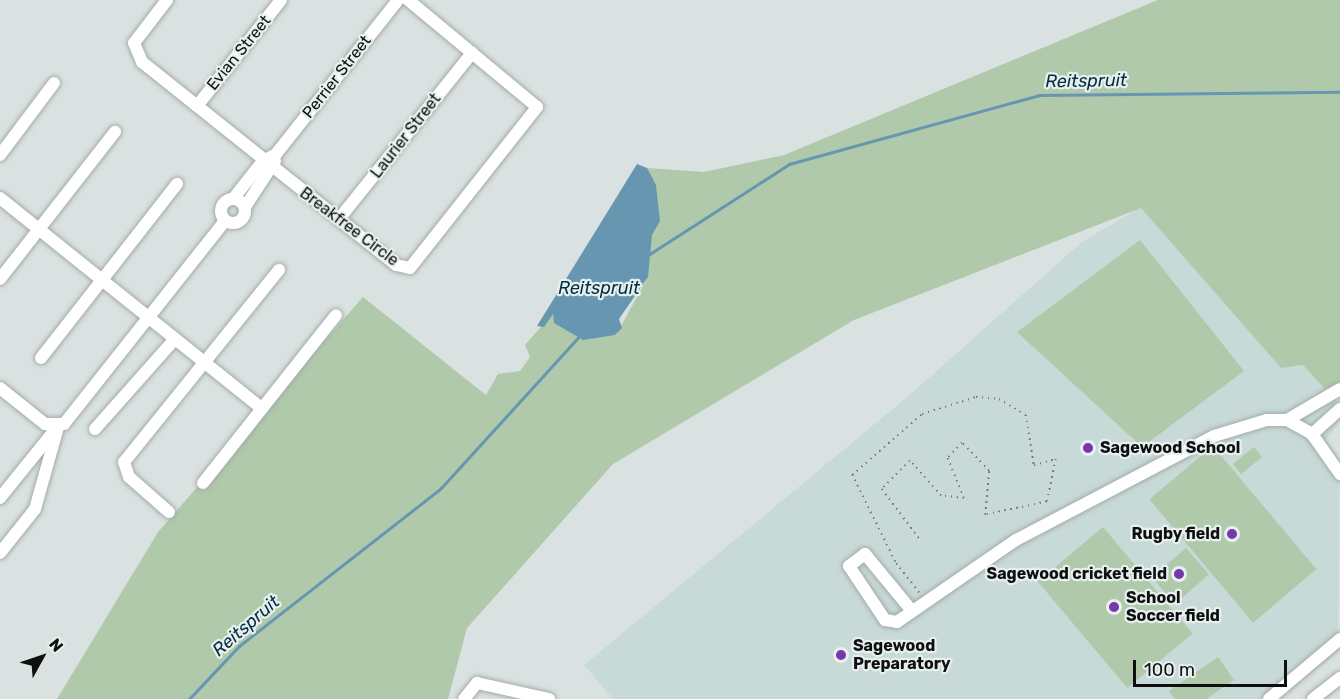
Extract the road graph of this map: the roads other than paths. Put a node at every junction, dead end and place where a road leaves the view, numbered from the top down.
1 (167, 0) edge
2 (281, 0) edge
3 (398, 0) edge
4 (408, 0) edge
5 (472, 52) junction
6 (54, 83) dead end
7 (197, 106) junction
8 (115, 132) dead end
9 (276, 154) junction
10 (0, 155) edge
11 (263, 161) junction
12 (274, 169) junction
13 (177, 184) dead end
14 (0, 198) edge
15 (233, 199) junction
16 (245, 207) junction
17 (339, 219) junction
18 (225, 221) junction
19 (39, 230) junction
20 (279, 270) dead end
21 (0, 279) edge
22 (103, 282) junction
23 (336, 315) dead end
24 (150, 320) junction
25 (174, 340) junction
26 (41, 358) dead end
27 (204, 364) junction
28 (0, 388) edge
29 (1340, 388) edge
30 (262, 409) junction
31 (1340, 409) edge
32 (1287, 420) junction
33 (58, 427) junction
34 (95, 429) dead end
35 (1312, 434) junction
36 (1340, 474) edge
37 (203, 483) dead end
38 (0, 498) edge
39 (169, 512) dead end
40 (0, 553) edge
41 (912, 611) junction
42 (1340, 639) edge
43 (1340, 678) edge
44 (545, 698) edge
45 (464, 699) edge
46 (1269, 699) edge
47 (1313, 699) edge

1 - 7 street, Breakfree Circle
2 - 7 street, Evian Street
3 - 9 street, Perrier Street
4 - 5 street, Breakfree Circle
5 - 17 street, Laurier Street
5 - 17 street, Breakfree Circle
6 - 10 street
7 - 11 street, Breakfree Circle
8 - 19 street
9 - 11 street, Perrier Street
9 - 12 street
11 - 12 street, Breakfree Circle
11 - 15 street, Perrier Street
12 - 16 street
12 - 17 street, Breakfree Circle
13 - 22 street
14 - 19 street
15 - 16 street
15 - 18 street
16 - 18 street
18 - 24 street
19 - 21 street
19 - 22 street
20 - 27 street
22 - 24 street
22 - 26 street
23 - 30 street
24 - 25 street
24 - 33 street
25 - 27 street
25 - 34 street
27 - 30 street
27 - 39 street
28 - 33 street
29 - 32 street
30 - 37 street
31 - 35 street
32 - 35 street
32 - 41 street
33 - 38 street
33 - 40 street
35 - 36 street
41 - 41 street
42 - 46 street
43 - 47 street
44 - 45 street

